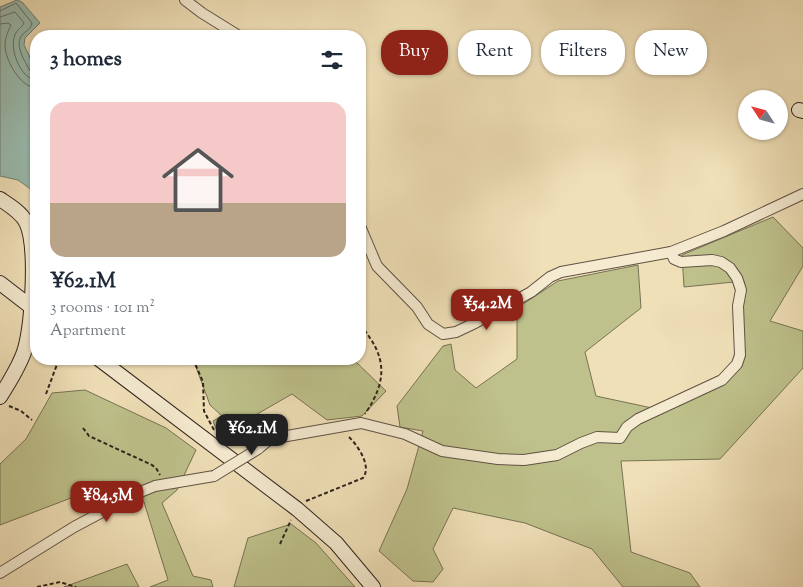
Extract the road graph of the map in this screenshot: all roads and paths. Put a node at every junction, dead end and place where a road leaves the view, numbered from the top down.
1 (185, 0) edge
2 (229, 30) edge
3 (803, 194) edge
4 (0, 199) edge
5 (366, 240) edge
6 (30, 243) edge
7 (671, 252) junction
8 (0, 283) edge
9 (30, 307) edge
10 (30, 326) edge
11 (366, 333) edge
12 (57, 365) edge
13 (107, 365) edge
14 (196, 365) edge
15 (46, 394) dead end
16 (4, 401) edge
17 (204, 411) dead end
18 (32, 420) dead end
19 (361, 424) junction
20 (342, 427) junction
21 (83, 428) dead end
22 (160, 475) dead end
23 (297, 509) junction
24 (280, 544) dead end
25 (0, 573) edge
26 (37, 587) edge
27 (76, 587) edge
28 (374, 587) edge

1 - 2 street
3 - 7 street
4 - 6 street
5 - 7 street
7 - 19 street
8 - 9 street
10 - 16 street
11 - 19 path
12 - 15 path
13 - 23 street
14 - 17 path
16 - 18 path
19 - 20 street
20 - 23 path
20 - 25 street, bridge
21 - 22 path
23 - 24 path
23 - 28 street
26 - 27 path

